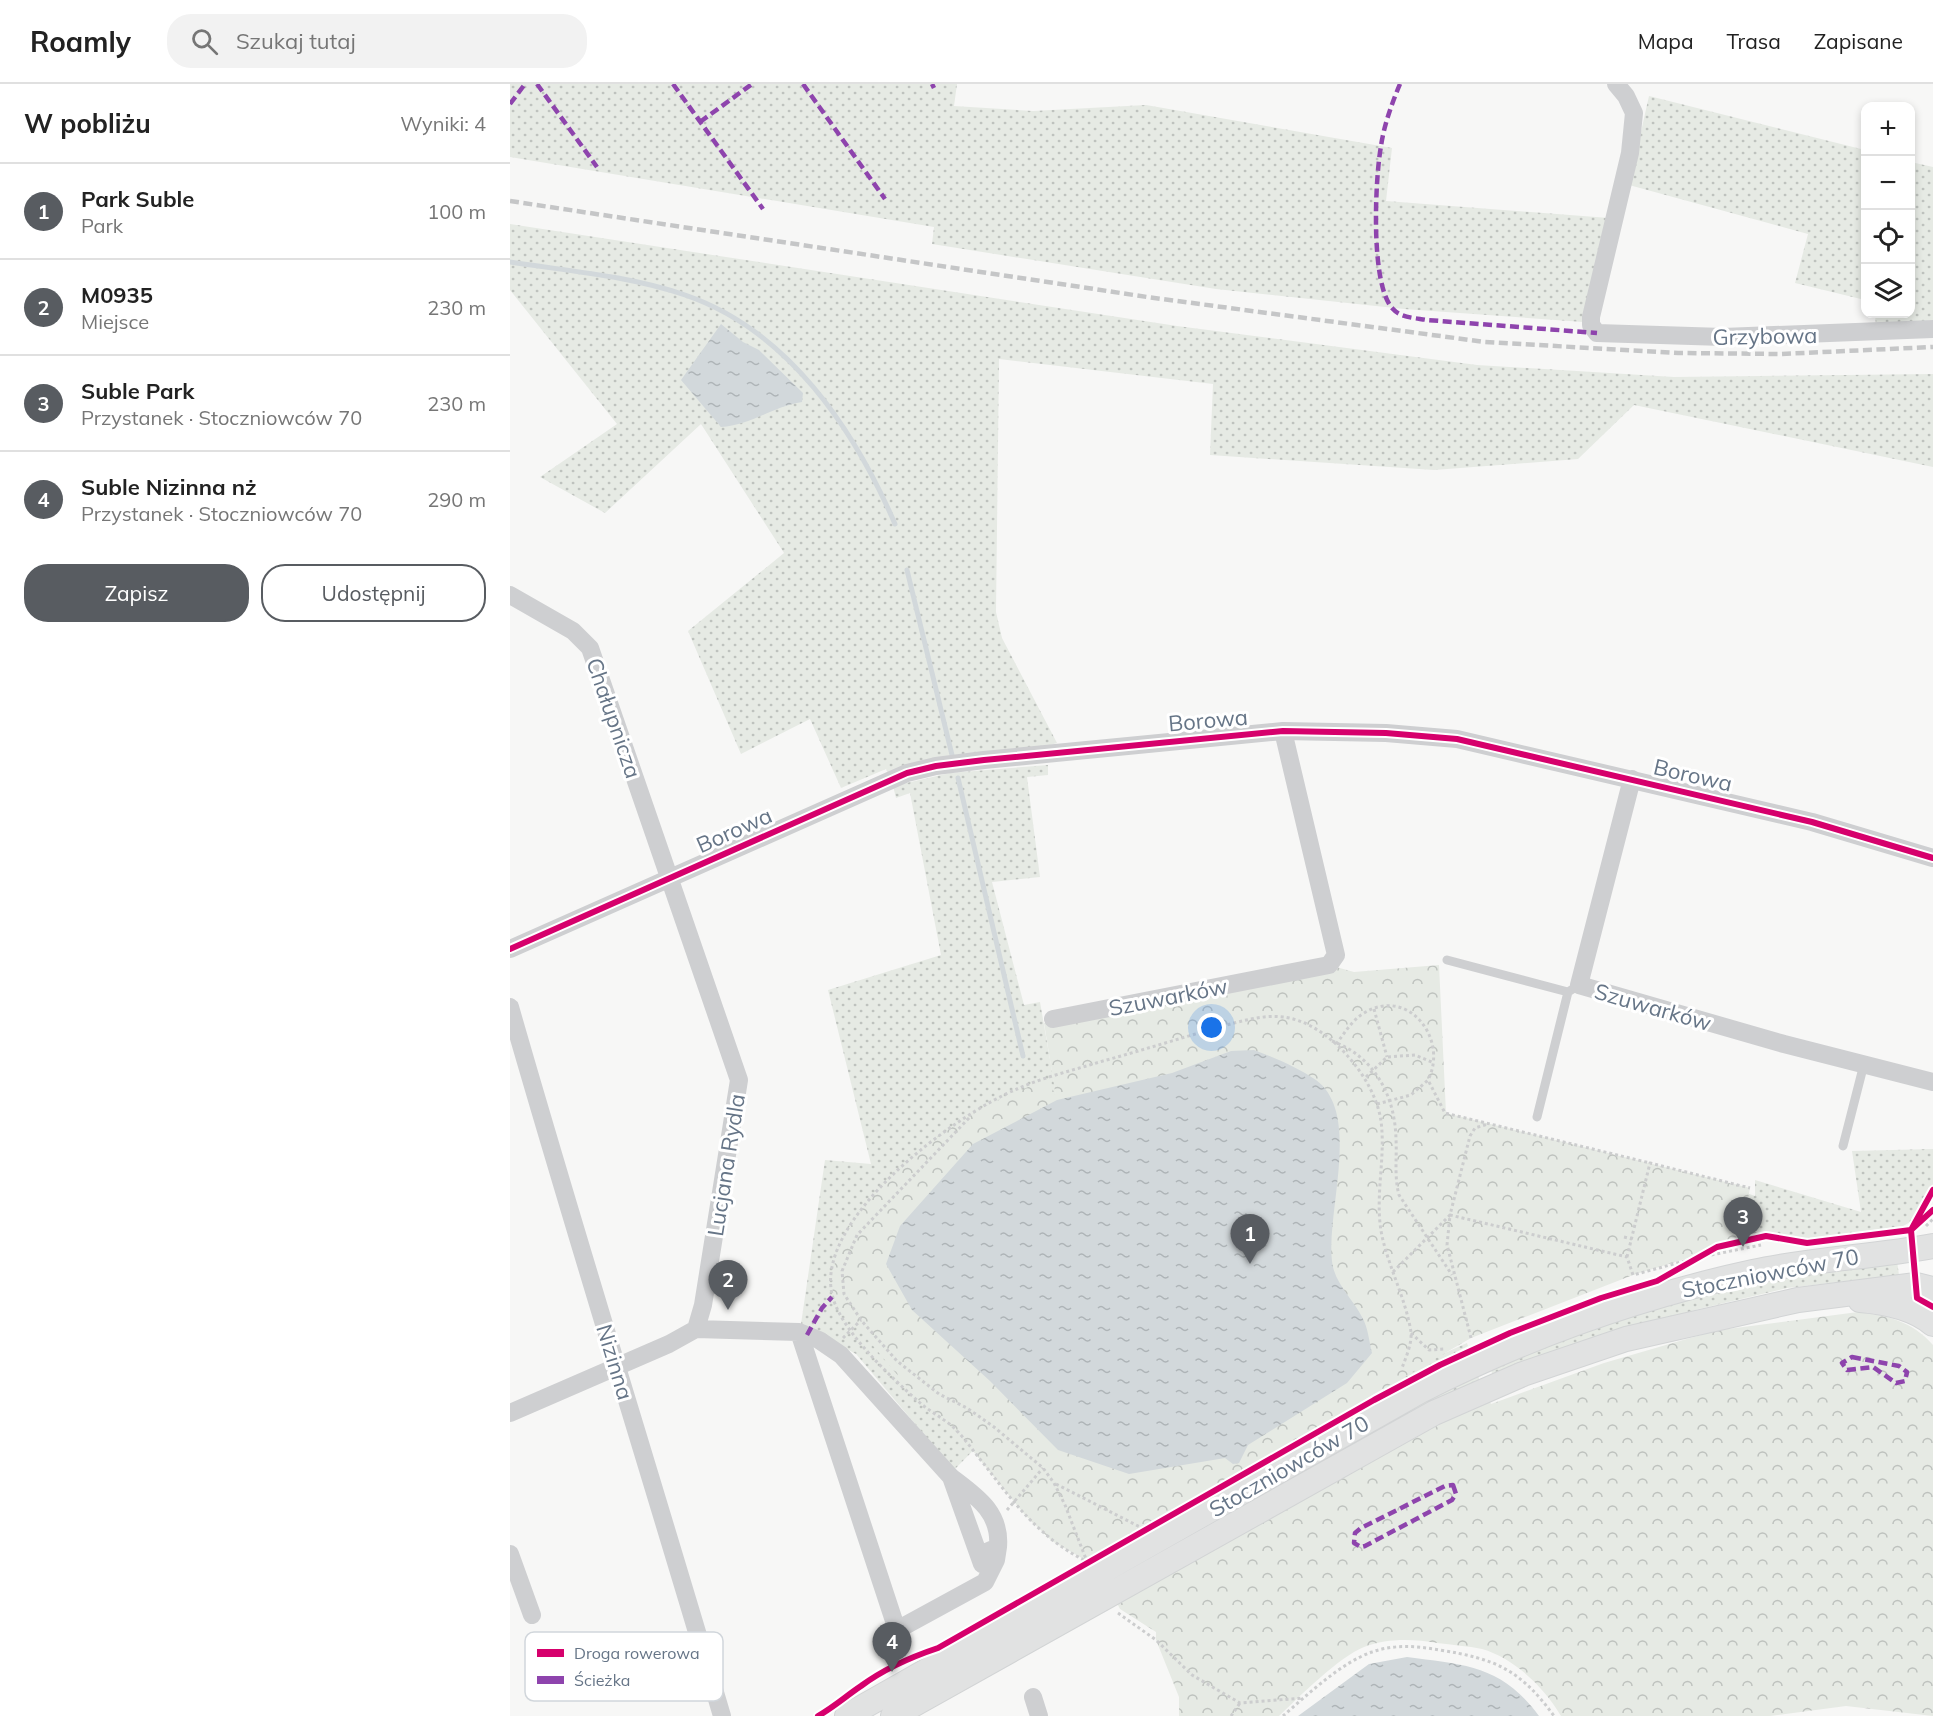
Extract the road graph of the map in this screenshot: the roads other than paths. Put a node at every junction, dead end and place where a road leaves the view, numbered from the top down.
1 (1616, 84) edge
2 (1933, 329) edge
3 (510, 595) edge
4 (1283, 731) junction
5 (1632, 779) junction
6 (1933, 858) edge
7 (669, 879) junction
8 (510, 949) edge
9 (1447, 960) dead end
10 (1574, 989) junction
11 (510, 1007) edge
12 (1053, 1019) dead end
13 (1864, 1064) junction
14 (1933, 1082) edge
15 (1537, 1117) dead end
16 (1843, 1146) dead end
17 (1933, 1246) edge
18 (1933, 1289) edge
19 (1815, 1297) junction
20 (1933, 1324) edge
21 (696, 1329) junction
22 (799, 1332) junction
23 (615, 1368) junction
24 (510, 1413) edge
25 (951, 1477) junction
26 (998, 1547) junction
27 (978, 1553) junction
28 (510, 1554) edge
29 (975, 1589) junction
30 (532, 1615) dead end
31 (697, 1632) edge
32 (1033, 1697) dead end
33 (718, 1701) edge
34 (722, 1716) edge
35 (847, 1716) edge
36 (892, 1716) edge
37 (1040, 1716) edge

1 - 2 street, Grzybowa
3 - 7 street, Chałupnicza
4 - 5 street, Borowa
4 - 7 street, Borowa
4 - 12 street, Szuwarków
5 - 6 street, Borowa
5 - 10 street, Szuwarków
7 - 8 street, Borowa
7 - 21 street, Lucjana Rydla
9 - 10 lane
10 - 13 street, Szuwarków
10 - 15 lane
11 - 23 street, Nizinna
13 - 14 street, Szuwarków
13 - 16 lane
17 - 35 street, Stoczniowców 70
18 - 19 street, Stoczniowców 70
19 - 20 street
19 - 36 street, Stoczniowców 70
21 - 22 street
21 - 23 street
22 - 25 street
22 - 29 street
23 - 24 street
23 - 31 street, Nizinna
25 - 26 street
25 - 27 street
26 - 27 street
26 - 29 street
27 - 29 street
28 - 30 street
32 - 37 street
33 - 34 street, Nizinna

